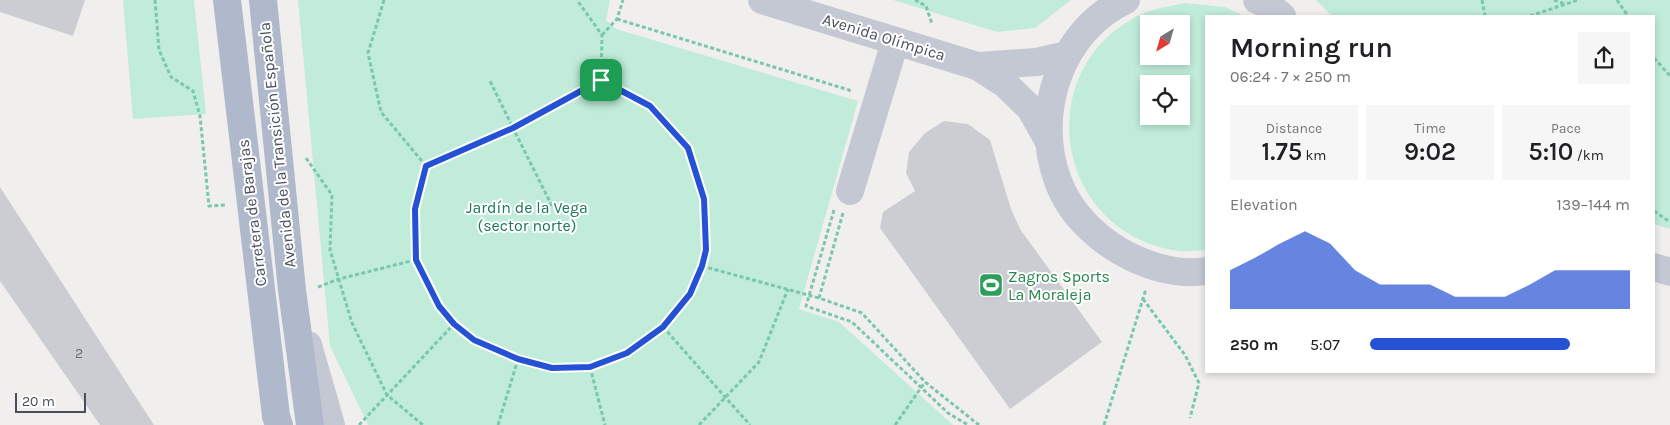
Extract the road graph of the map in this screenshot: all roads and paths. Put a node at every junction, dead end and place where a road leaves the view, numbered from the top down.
1 (156, 0) edge
2 (227, 0) edge
3 (263, 0) edge
4 (272, 0) edge
5 (384, 0) edge
6 (577, 0) edge
7 (623, 0) edge
8 (762, 0) edge
9 (1126, 0) edge
10 (1482, 0) edge
11 (1554, 0) edge
12 (1578, 0) edge
13 (1617, 0) edge
14 (1566, 4) junction
15 (1485, 15) edge
16 (1533, 15) edge
17 (1627, 15) edge
18 (617, 19) junction
19 (265, 29) junction
20 (602, 34) junction
21 (896, 42) junction
22 (1067, 55) junction
23 (1655, 59) edge
24 (977, 66) junction
25 (1670, 76) edge
26 (601, 80) junction
27 (490, 81) dead end
28 (854, 96) dead end
29 (513, 128) junction
30 (1048, 140) junction
31 (304, 156) dead end
32 (426, 166) junction
33 (843, 197) junction
34 (251, 202) junction
35 (552, 206) dead end
36 (1655, 212) edge
37 (1670, 222) edge
38 (416, 260) junction
39 (702, 266) junction
40 (1152, 267) junction
41 (1205, 271) edge
42 (338, 280) junction
43 (304, 289) junction
44 (788, 289) junction
45 (819, 298) junction
46 (1143, 298) junction
47 (454, 324) junction
48 (663, 327) junction
49 (518, 359) junction
50 (590, 367) junction
51 (925, 382) junction
52 (387, 395) junction
53 (726, 398) junction
54 (1190, 418) dead end
55 (276, 422) edge
56 (310, 425) edge
57 (331, 425) edge
58 (359, 425) edge
59 (423, 425) edge
60 (498, 425) edge
61 (605, 425) edge
62 (699, 425) edge
63 (750, 425) edge
64 (895, 425) edge
65 (968, 425) edge
66 (979, 425) edge
67 (1104, 425) edge

1 - 34 path
2 - 34 main road, Carretera de Barajas
3 - 19 main road, Avenida de la Transición Española
4 - 19 street
5 - 32 path
6 - 20 path
7 - 18 path
8 - 21 street, Avenida Olímpica
9 - 22 street
10 - 15 path
11 - 14 path
12 - 14 path
13 - 17 path
14 - 16 path
18 - 20 path
18 - 28 path
19 - 43 main road, Avenida de la Transición Española
20 - 26 path
21 - 24 street, Avenida Olímpica
21 - 33 street
22 - 24 street, Avenida Olímpica
22 - 30 street
23 - 25 path
24 - 30 street, Avenida Olímpica
26 - 29 path
26 - 39 path
27 - 29 path
29 - 32 path
29 - 35 path
30 - 40 street
31 - 42 path
32 - 38 path
33 - 45 path
33 - 65 path
34 - 55 main road, Carretera de Barajas
36 - 37 path
38 - 42 path
38 - 47 path
39 - 44 path
39 - 48 path
40 - 41 street
40 - 46 path
42 - 43 path
42 - 52 path
43 - 56 main road, Carretera de Barajas
43 - 57 street
44 - 45 path
44 - 53 path
45 - 51 path
46 - 54 path
46 - 67 path
47 - 49 path
47 - 52 path
48 - 50 path
48 - 53 path
49 - 50 path
49 - 60 path
50 - 61 path
51 - 64 path
51 - 66 path
52 - 58 path
52 - 59 path
53 - 62 path
53 - 63 path

